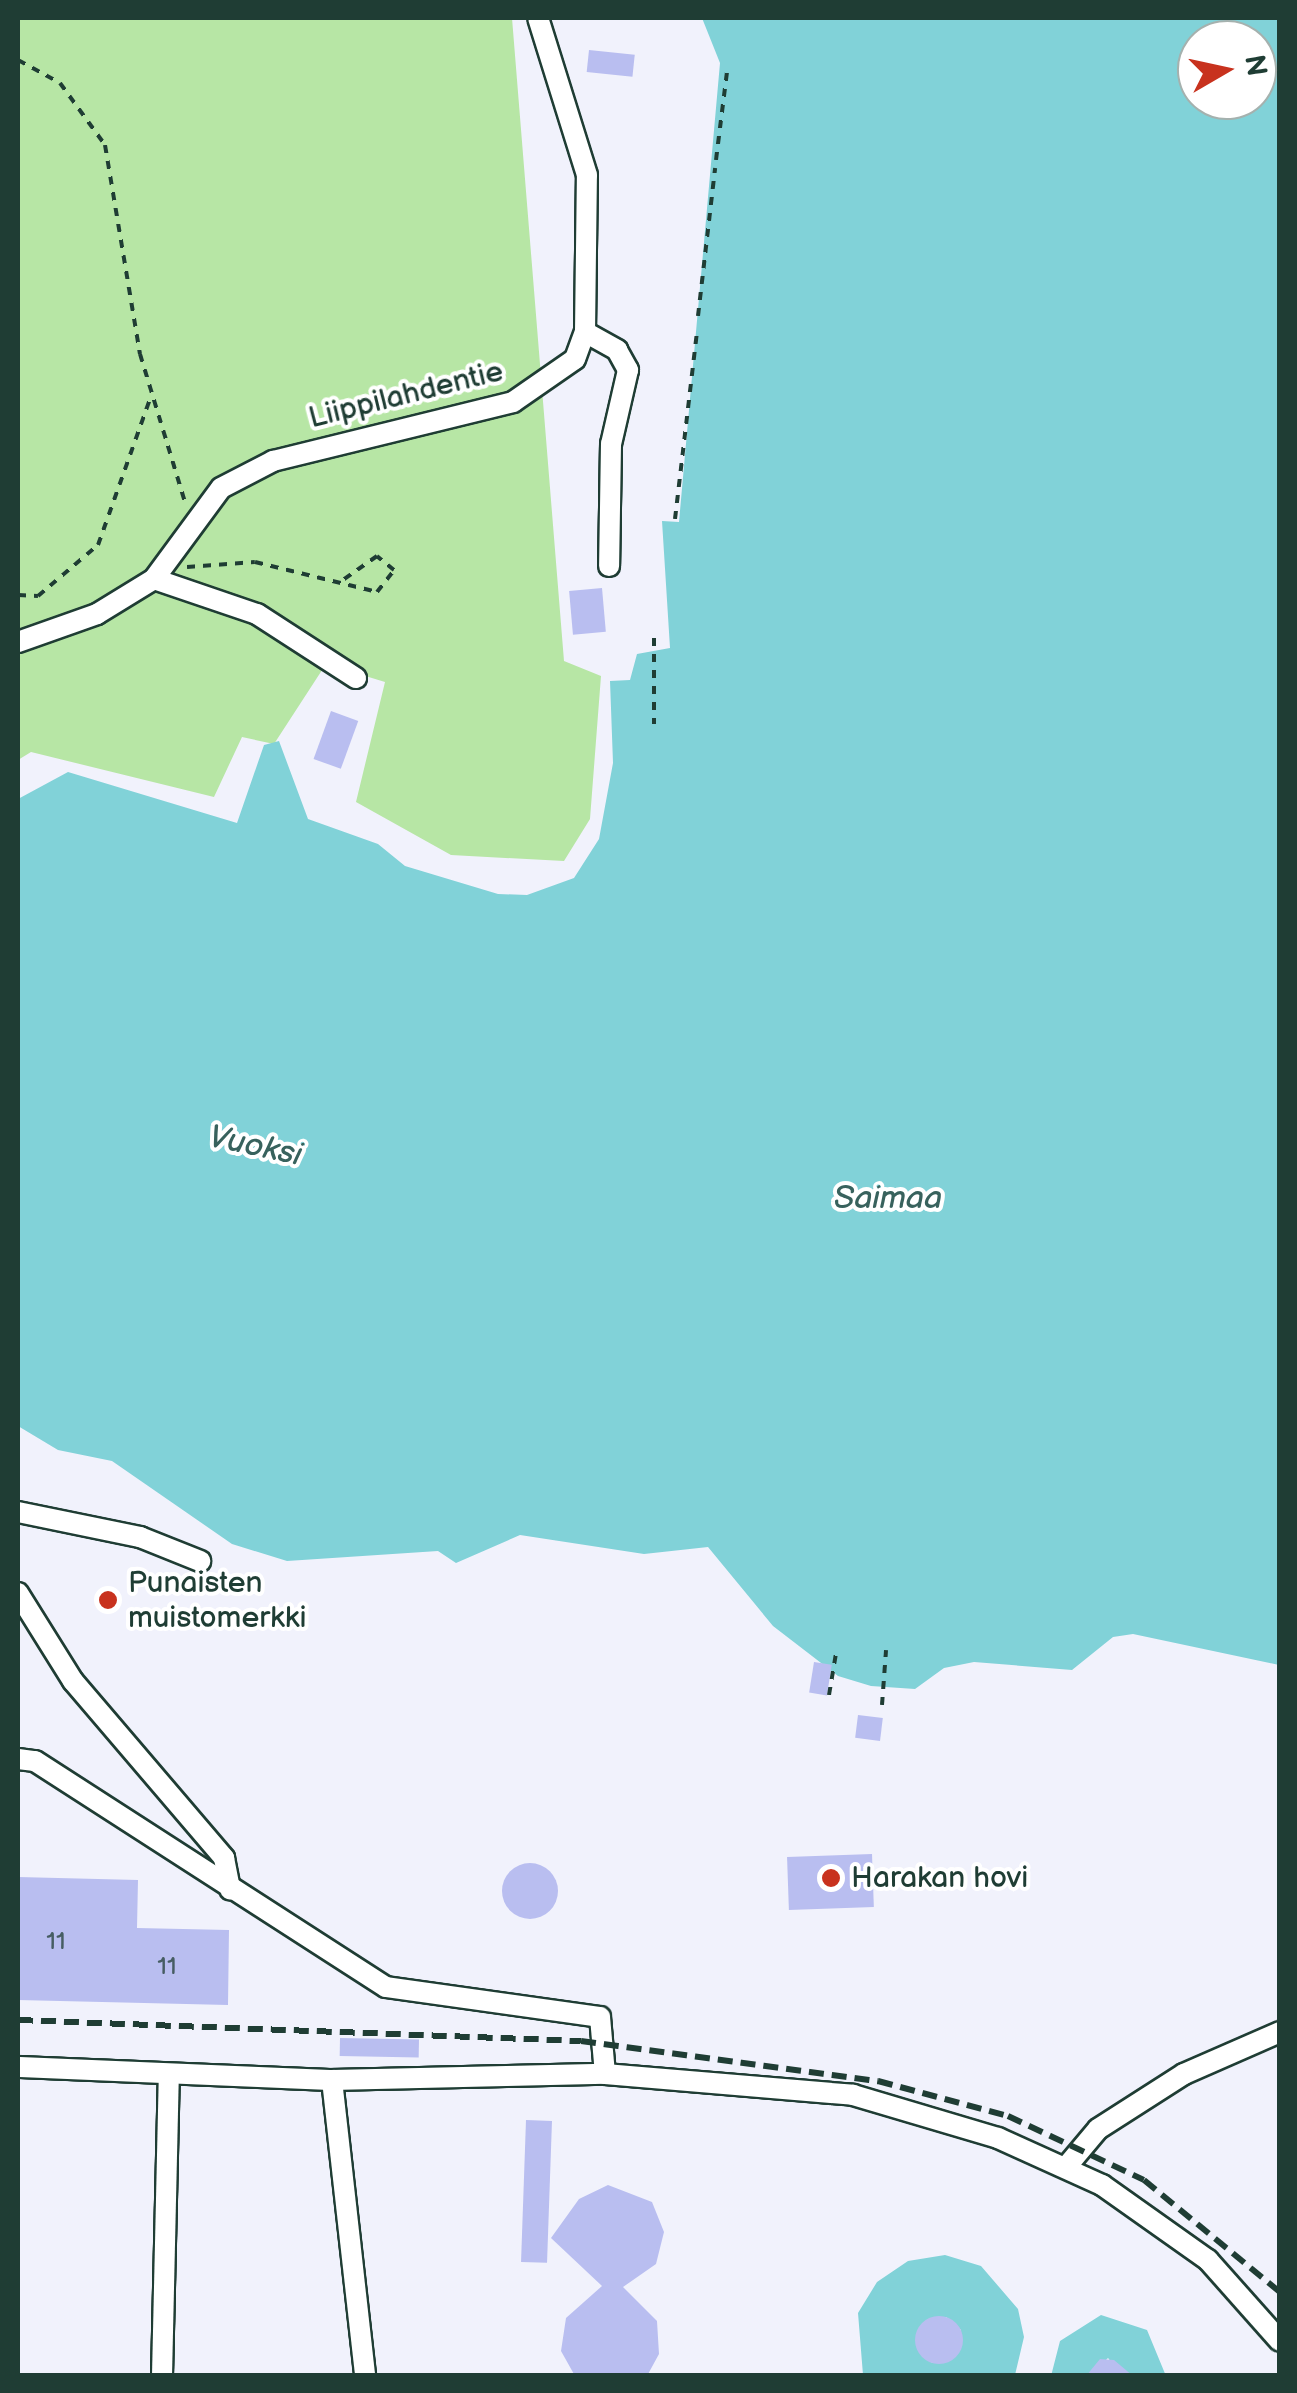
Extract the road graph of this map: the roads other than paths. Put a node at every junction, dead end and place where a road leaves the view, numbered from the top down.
1 (538, 18) edge
2 (585, 332) junction
3 (609, 566) dead end
4 (154, 579) junction
5 (18, 642) edge
6 (356, 678) dead end
7 (18, 1512) edge
8 (200, 1561) dead end
9 (18, 1593) edge
10 (18, 1759) edge
11 (230, 1889) junction
12 (1280, 2032) edge
13 (18, 2067) edge
14 (605, 2074) junction
15 (169, 2077) junction
16 (332, 2080) junction
17 (1067, 2166) junction
18 (1280, 2341) edge
19 (162, 2376) edge
20 (365, 2376) edge

1 - 2 street
2 - 3 street
2 - 4 street, Liippilahdentie
4 - 5 street, Liippilahdentie
4 - 6 street
7 - 8 street
9 - 11 street
10 - 11 street
11 - 14 street
12 - 17 street
13 - 15 street
14 - 16 street
14 - 17 street
15 - 16 street
15 - 19 street
16 - 20 street
17 - 18 street

